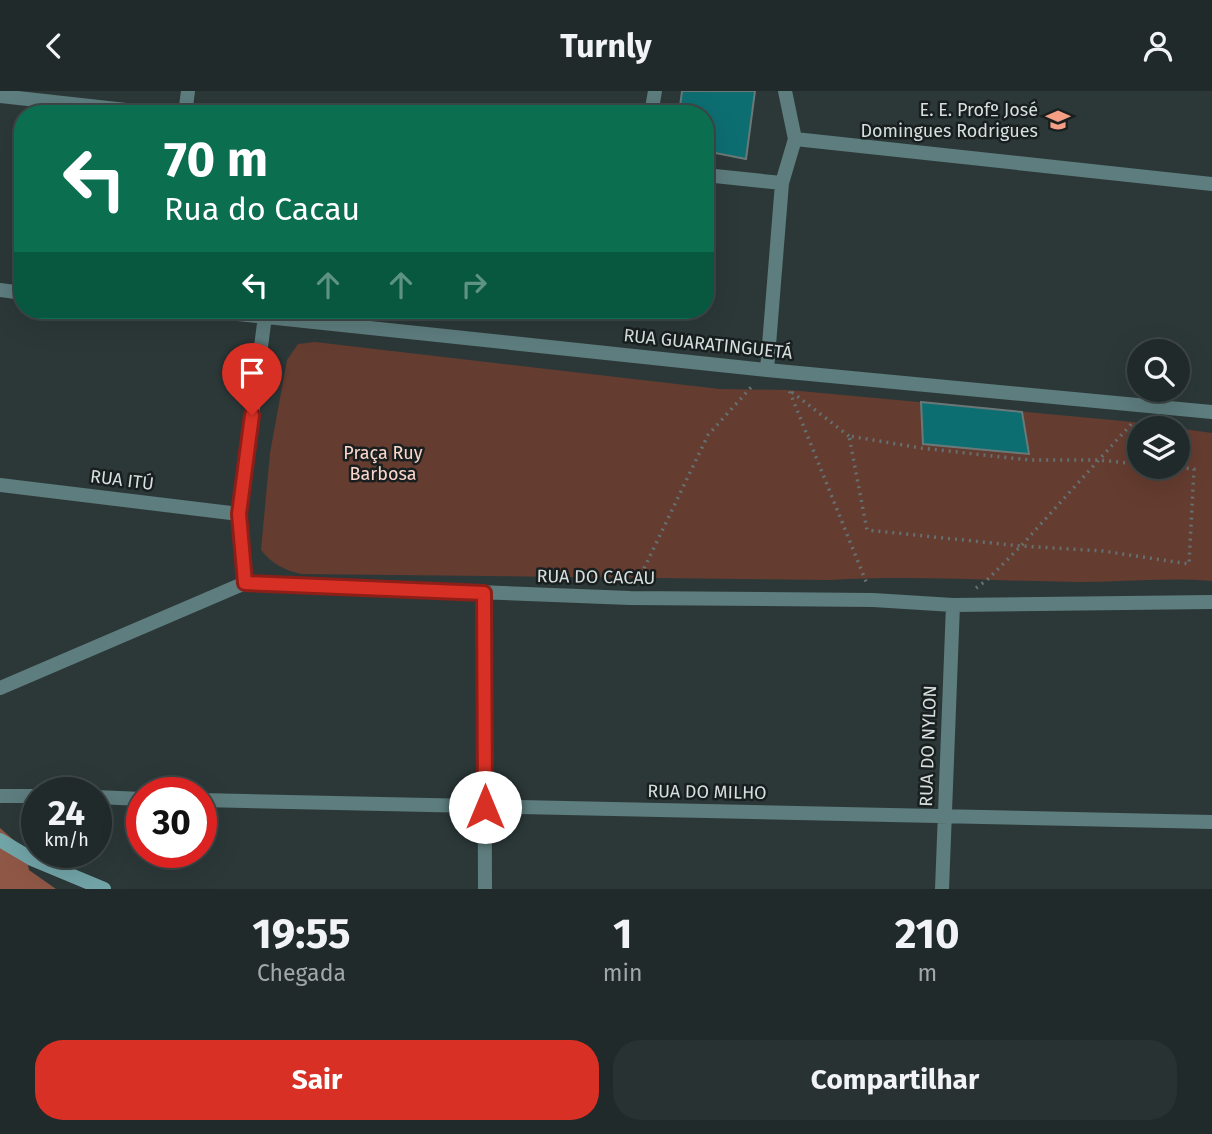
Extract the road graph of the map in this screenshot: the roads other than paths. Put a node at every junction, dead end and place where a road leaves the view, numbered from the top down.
1 (785, 91) edge
2 (0, 96) edge
3 (81, 105) edge
4 (795, 139) junction
5 (714, 176) edge
6 (782, 183) junction
7 (1212, 184) edge
8 (265, 319) edge
9 (293, 319) edge
10 (767, 370) junction
11 (1212, 412) edge
12 (0, 485) edge
13 (239, 514) junction
14 (245, 583) junction
15 (484, 593) junction
16 (1212, 602) edge
17 (953, 605) junction
18 (0, 688) edge
19 (0, 796) edge
20 (21, 796) edge
21 (217, 800) edge
22 (485, 807) junction
23 (945, 816) junction
24 (1212, 823) edge
25 (0, 840) edge
26 (104, 889) edge
27 (485, 889) edge
28 (942, 889) edge

1 - 4 street
2 - 3 street
4 - 6 street
4 - 7 street
5 - 6 street
6 - 10 street
8 - 13 street
9 - 10 street, RUA GUARATINGUETÁ
10 - 11 street, RUA GUARATINGUETÁ
12 - 13 street, RUA ITÚ
13 - 14 street
14 - 15 street, RUA DO CACAU
14 - 18 street, RUA DO CACAU
15 - 17 street, RUA DO CACAU
15 - 22 street
16 - 17 street, RUA DO CACAU
17 - 23 street, RUA DO NYLON
19 - 20 street
21 - 22 street, RUA DO MILHO
22 - 23 street, RUA DO MILHO
22 - 27 street
23 - 24 street, RUA DO MILHO
23 - 28 street, RUA DO NYLON
25 - 26 street

